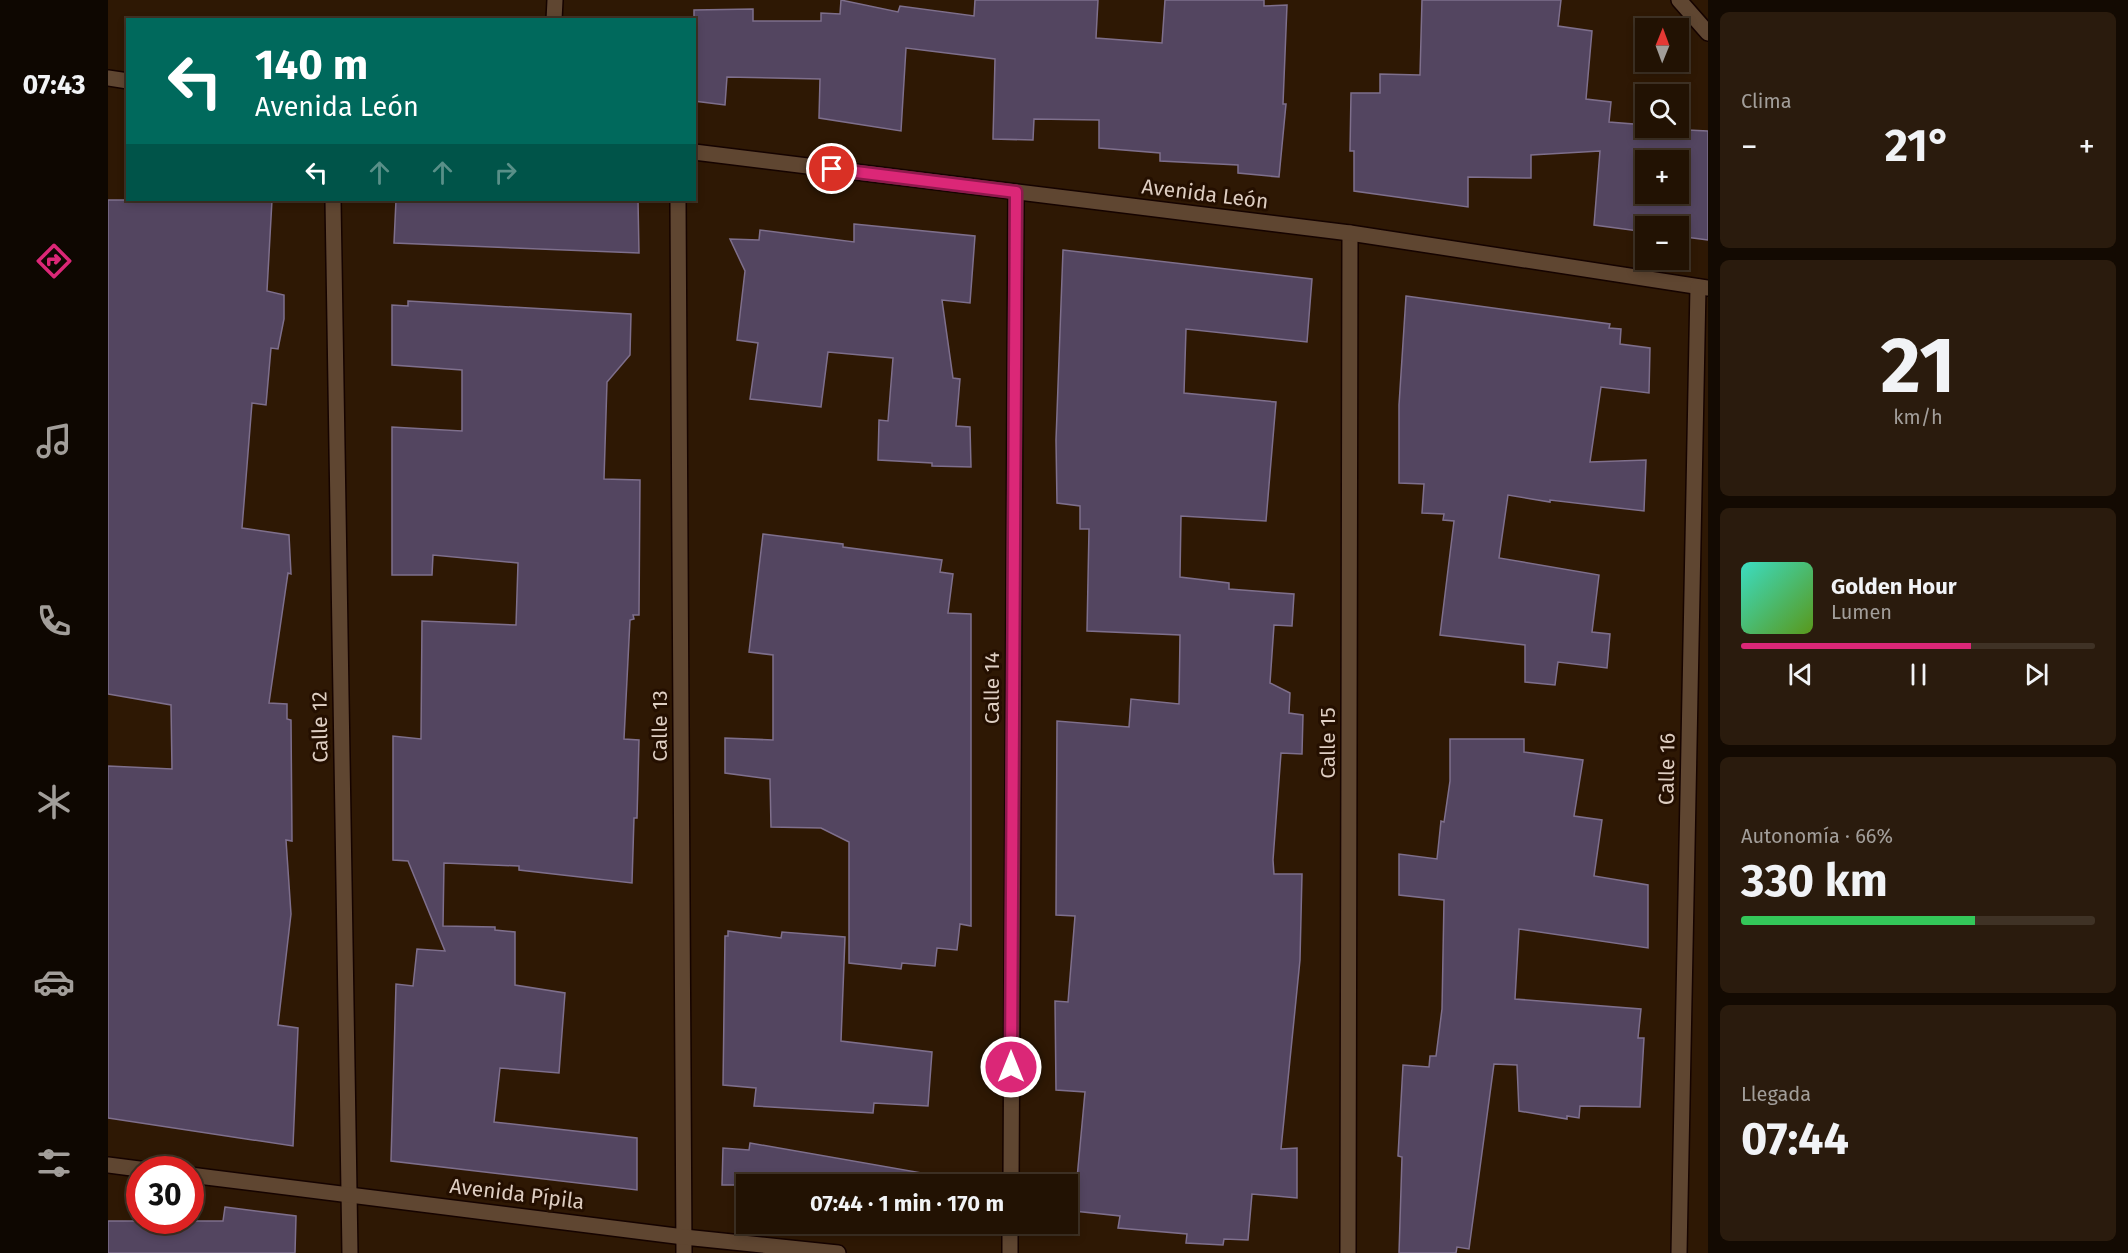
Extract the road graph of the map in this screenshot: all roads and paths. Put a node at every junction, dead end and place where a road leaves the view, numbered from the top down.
1 (555, 0) edge
2 (1679, 0) edge
3 (554, 18) edge
4 (1708, 33) edge
5 (108, 78) edge
6 (126, 81) edge
7 (696, 152) edge
8 (1016, 192) junction
9 (333, 201) edge
10 (678, 201) edge
11 (1350, 233) junction
12 (1703, 288) edge
13 (108, 1166) edge
14 (126, 1168) edge
15 (1011, 1174) edge
16 (204, 1177) edge
17 (348, 1193) junction
18 (1010, 1234) edge
19 (684, 1237) junction
20 (350, 1253) edge
21 (684, 1253) edge
22 (838, 1253) edge
23 (1010, 1253) edge
24 (1348, 1253) edge
25 (1679, 1253) edge

1 - 3 street
2 - 4 street
5 - 6 street
7 - 8 street, Avenida León
8 - 11 street, Avenida León
8 - 15 street, Calle 14
9 - 17 street, Calle 12
10 - 19 street, Calle 13
11 - 12 street, Avenida León
11 - 24 street, Calle 15
12 - 25 street, Calle 16
13 - 14 street
16 - 17 street, Avenida Pípila
17 - 19 street, Avenida Pípila
17 - 20 street, Calle 12
18 - 23 street
19 - 21 street, Calle 13
19 - 22 street, Avenida Pípila

